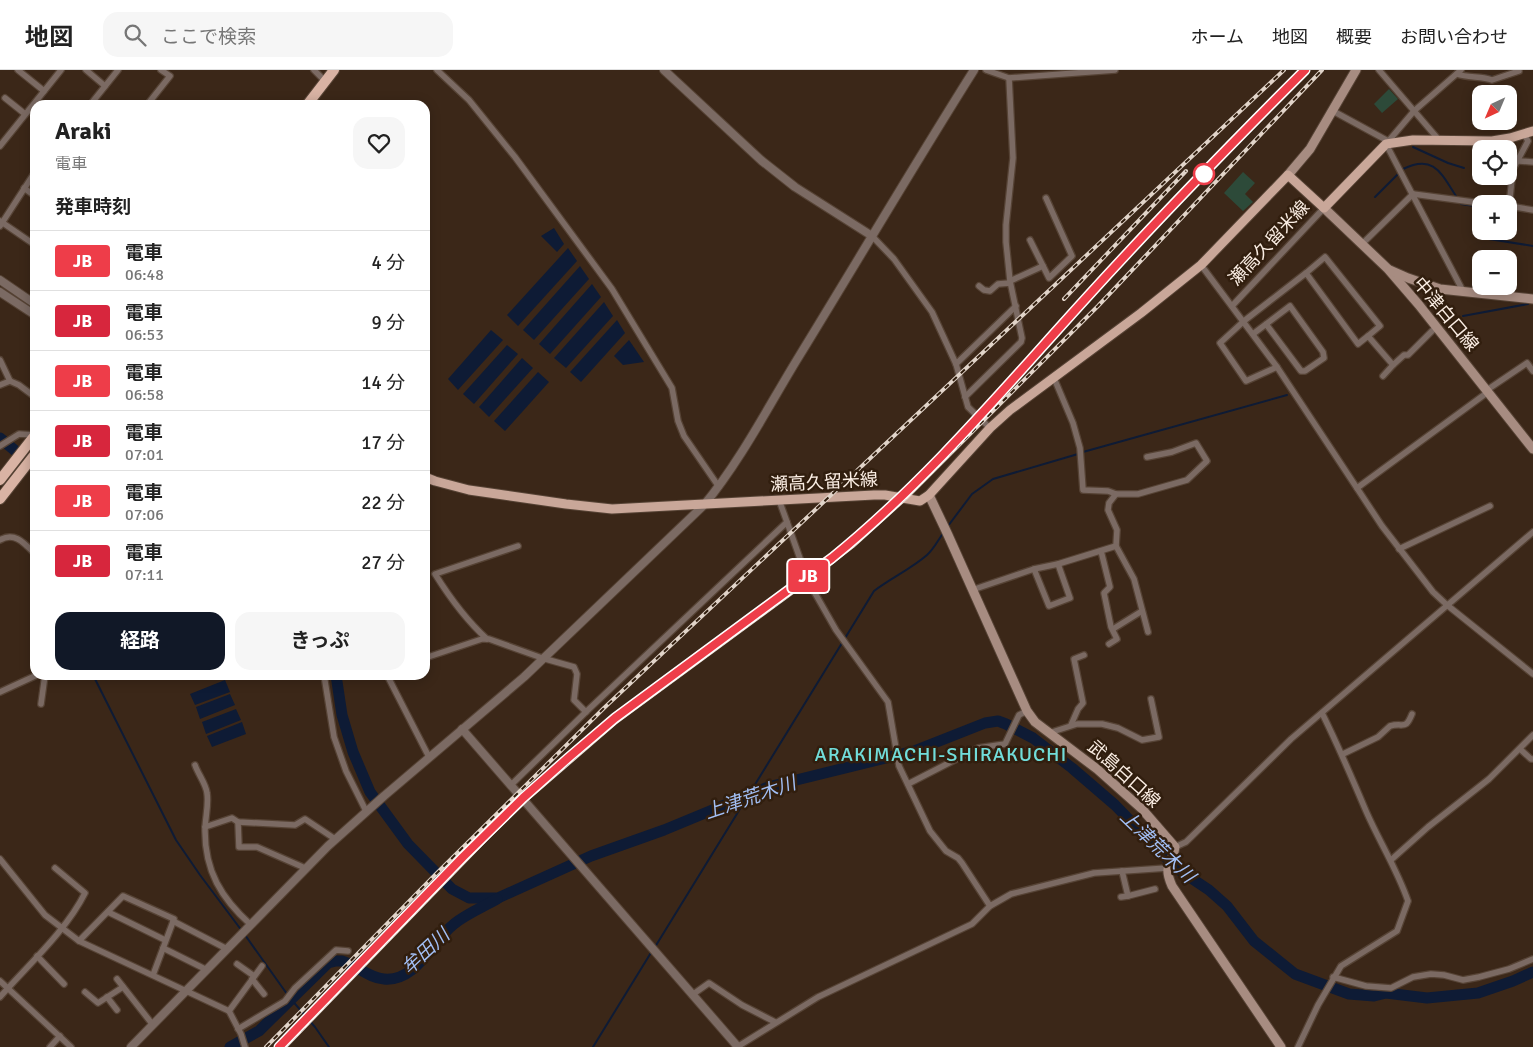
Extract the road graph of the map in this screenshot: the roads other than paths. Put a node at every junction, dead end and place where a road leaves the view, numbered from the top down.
1 (18, 70) edge
2 (61, 70) edge
3 (86, 70) edge
4 (118, 70) edge
5 (161, 70) edge
6 (314, 70) edge
7 (334, 70) edge
8 (437, 70) edge
9 (664, 70) edge
10 (974, 70) edge
11 (986, 70) edge
12 (1115, 70) edge
13 (1356, 70) edge
14 (1379, 70) edge
15 (1519, 71) edge
16 (1459, 72) edge
17 (1009, 78) junction
18 (325, 81) junction
19 (105, 86) junction
20 (44, 91) junction
21 (5, 98) dead end
22 (37, 100) edge
23 (94, 100) edge
24 (151, 100) edge
25 (311, 100) edge
26 (30, 109) edge
27 (1333, 111) junction
28 (1414, 111) junction
29 (26, 114) junction
30 (1529, 132) edge
31 (1438, 140) junction
32 (1387, 142) junction
33 (0, 146) edge
34 (1519, 161) junction
35 (1533, 162) edge
36 (1288, 174) junction
37 (30, 179) edge
38 (24, 188) junction
39 (30, 192) edge
40 (1413, 194) junction
41 (1510, 195) edge
42 (1046, 198) dead end
43 (1472, 202) edge
44 (1517, 207) edge
45 (1324, 208) junction
46 (1533, 210) edge
47 (1, 223) edge
48 (872, 236) junction
49 (1030, 240) dead end
50 (30, 242) edge
51 (1362, 244) junction
52 (1201, 265) junction
53 (1043, 266) junction
54 (1388, 269) junction
55 (1306, 273) junction
56 (0, 280) edge
57 (1414, 281) junction
58 (1010, 282) junction
59 (979, 286) dead end
60 (1406, 291) junction
61 (0, 292) edge
62 (1463, 292) junction
63 (1533, 299) edge
64 (30, 301) edge
65 (1016, 306) junction
66 (1232, 306) junction
67 (30, 312) edge
68 (1244, 322) junction
69 (1266, 324) junction
70 (1436, 327) junction
71 (1253, 334) junction
72 (1368, 336) junction
73 (0, 360) edge
74 (956, 364) junction
75 (1393, 365) junction
76 (1277, 367) junction
77 (1533, 371) edge
78 (1383, 376) dead end
79 (1054, 378) junction
80 (10, 381) junction
81 (0, 385) edge
82 (1488, 391) junction
83 (30, 393) edge
84 (965, 397) junction
85 (990, 428) junction
86 (30, 435) edge
87 (30, 441) edge
88 (0, 446) edge
89 (1533, 449) edge
90 (1147, 457) dead end
91 (30, 461) edge
92 (430, 479) edge
93 (0, 480) edge
94 (719, 487) junction
95 (1357, 488) junction
96 (1116, 494) junction
97 (928, 495) junction
98 (0, 499) edge
99 (779, 500) junction
100 (704, 505) junction
101 (1490, 506) dead end
102 (787, 522) junction
103 (1533, 532) edge
104 (0, 540) edge
105 (518, 546) dead end
106 (1116, 546) junction
107 (30, 549) edge
108 (1399, 549) junction
109 (1101, 551) junction
110 (1058, 564) junction
111 (1034, 568) junction
112 (972, 590) junction
113 (1446, 605) junction
114 (1142, 611) junction
115 (1112, 629) junction
116 (1148, 632) dead end
117 (487, 639) junction
118 (1109, 644) dead end
119 (430, 656) edge
120 (1084, 656) dead end
121 (543, 659) junction
122 (1533, 674) edge
123 (30, 678) edge
124 (45, 680) edge
125 (325, 680) edge
126 (390, 680) edge
127 (0, 692) edge
128 (1151, 699) dead end
129 (41, 704) dead end
130 (586, 712) junction
131 (1023, 713) junction
132 (1322, 713) junction
133 (1412, 714) dead end
134 (1071, 725) junction
135 (462, 729) junction
136 (1049, 733) junction
137 (1533, 735) edge
138 (1520, 749) junction
139 (1343, 754) junction
140 (429, 757) junction
141 (1533, 759) edge
142 (195, 764) dead end
143 (908, 784) junction
144 (511, 785) junction
145 (366, 811) junction
146 (238, 822) junction
147 (205, 827) junction
148 (335, 839) junction
149 (1174, 850) junction
150 (0, 859) edge
151 (1391, 860) junction
152 (55, 868) dead end
153 (305, 868) junction
154 (1166, 868) junction
155 (1122, 871) junction
156 (1154, 889) dead end
157 (1128, 896) junction
158 (1121, 898) dead end
159 (990, 906) junction
160 (108, 912) junction
161 (174, 920) junction
162 (251, 924) junction
163 (61, 928) junction
164 (79, 940) junction
165 (165, 940) junction
166 (163, 948) junction
167 (227, 949) junction
168 (348, 951) dead end
169 (37, 956) junction
170 (1533, 959) edge
171 (237, 964) dead end
172 (262, 966) dead end
173 (207, 970) junction
174 (154, 975) junction
175 (253, 978) junction
176 (1332, 979) junction
177 (117, 980) dead end
178 (0, 981) edge
179 (64, 984) dead end
180 (123, 987) junction
181 (8, 988) junction
182 (187, 991) junction
183 (85, 992) dead end
184 (264, 994) dead end
185 (692, 995) junction
186 (107, 997) junction
187 (0, 998) edge
188 (117, 1010) dead end
189 (228, 1011) junction
190 (775, 1022) junction
191 (153, 1025) junction
192 (238, 1029) junction
193 (60, 1036) junction
194 (747, 1041) junction
195 (50, 1047) edge
196 (71, 1047) edge
197 (131, 1047) edge
198 (245, 1047) edge
199 (737, 1047) edge
200 (752, 1047) edge
201 (1281, 1047) edge
202 (1298, 1047) edge

1 - 20 street
2 - 20 street
3 - 19 street
4 - 19 street
5 - 24 street
6 - 18 street
7 - 18 highway
8 - 94 street
9 - 48 street
10 - 48 street
11 - 17 street
12 - 17 street
13 - 27 main road
14 - 28 street
15 - 16 street
16 - 28 street
17 - 58 street
18 - 25 highway
19 - 23 street
20 - 22 street
21 - 29 street
26 - 29 street
27 - 32 street
27 - 36 main road
28 - 31 street
28 - 32 street
29 - 33 street
30 - 31 main road
30 - 34 street
31 - 32 main road
32 - 40 street
32 - 45 main road, 瀬高久留米線
34 - 35 street
34 - 41 street
36 - 45 main road, 瀬高久留米線
36 - 52 main road, 瀬高久留米線
37 - 38 street
38 - 39 street
38 - 47 street
40 - 43 street
40 - 51 street
40 - 62 street
42 - 53 street
44 - 46 street
45 - 51 main road, 中津白口線
45 - 66 street, 瀬高久留米線
47 - 50 street
48 - 74 street
48 - 94 street
49 - 53 street
51 - 54 main road, 中津白口線
52 - 66 street, 瀬高久留米線
52 - 79 main road, 瀬高久留米線
53 - 58 street
54 - 57 main road
54 - 60 main road, 中津白口線
55 - 68 street
55 - 72 street
55 - 72 street
56 - 64 street
57 - 60 main road
57 - 62 main road
58 - 59 street
58 - 65 street
60 - 70 main road, 中津白口線
61 - 67 street
62 - 63 main road
65 - 74 street
65 - 84 street
66 - 68 street
68 - 71 street
68 - 76 street
69 - 69 street
69 - 71 street
70 - 75 street
70 - 82 main road, 中津白口線
71 - 76 street
72 - 75 street
73 - 80 street
74 - 84 street
75 - 78 street
76 - 95 street
77 - 82 street
79 - 85 main road, 瀬高久留米線
79 - 96 street
80 - 81 street
80 - 83 street
82 - 89 main road, 中津白口線
82 - 95 street
84 - 85 street
85 - 97 main road, 瀬高久留米線
86 - 88 street
87 - 93 highway
90 - 96 street
91 - 98 highway
92 - 100 main road, 瀬高久留米線
94 - 100 street
95 - 108 street
96 - 106 street
97 - 99 main road, 瀬高久留米線
97 - 112 main road, 武島白口線
99 - 100 main road, 瀬高久留米線
99 - 102 street
100 - 121 street
101 - 108 street
102 - 130 street
102 - 143 street
103 - 113 street
104 - 107 street
105 - 117 street
106 - 109 street
106 - 114 street
108 - 113 street
109 - 110 street
109 - 115 street
110 - 111 street
110 - 111 street
111 - 112 street
112 - 131 main road, 武島白口線
113 - 122 street
113 - 132 street
114 - 115 street
114 - 116 street
115 - 118 street
117 - 119 street
117 - 121 street
120 - 134 street
121 - 130 street
121 - 135 street
123 - 127 street
124 - 129 street
125 - 145 street
126 - 140 street
128 - 134 street
130 - 144 street
131 - 136 main road, 武島白口線
131 - 143 street
132 - 139 street
132 - 149 street
133 - 139 street
134 - 136 street
135 - 140 street
135 - 144 street
136 - 149 main road, 武島白口線
137 - 138 street
138 - 141 street
138 - 151 street
139 - 151 street
140 - 145 street
142 - 147 street
143 - 159 street
144 - 185 street
145 - 148 street
146 - 147 street
146 - 148 street
146 - 153 street
147 - 162 street
148 - 153 street
149 - 154 main road
150 - 163 street
151 - 176 street
152 - 163 street
153 - 162 street
154 - 155 street
154 - 201 main road
155 - 157 street
155 - 159 street
156 - 157 street
157 - 158 street
159 - 190 street
160 - 161 street
160 - 164 street
160 - 165 street
161 - 165 street
161 - 167 street
162 - 167 street
163 - 164 street
163 - 169 street
164 - 174 street
165 - 166 street
166 - 173 street
166 - 174 street
167 - 173 street
168 - 192 street
169 - 179 street
169 - 181 street
170 - 176 street
171 - 175 street
172 - 175 street
173 - 182 street
174 - 182 street
175 - 184 street
175 - 189 street
176 - 202 street
177 - 180 street
178 - 181 street
180 - 186 street
180 - 191 street
181 - 187 street
181 - 193 street
182 - 189 street
182 - 191 street
183 - 186 street
185 - 190 street
185 - 199 street
186 - 188 street
189 - 192 street
190 - 194 street
191 - 197 street
192 - 198 street
193 - 195 street
193 - 196 street
194 - 199 street
194 - 200 street

